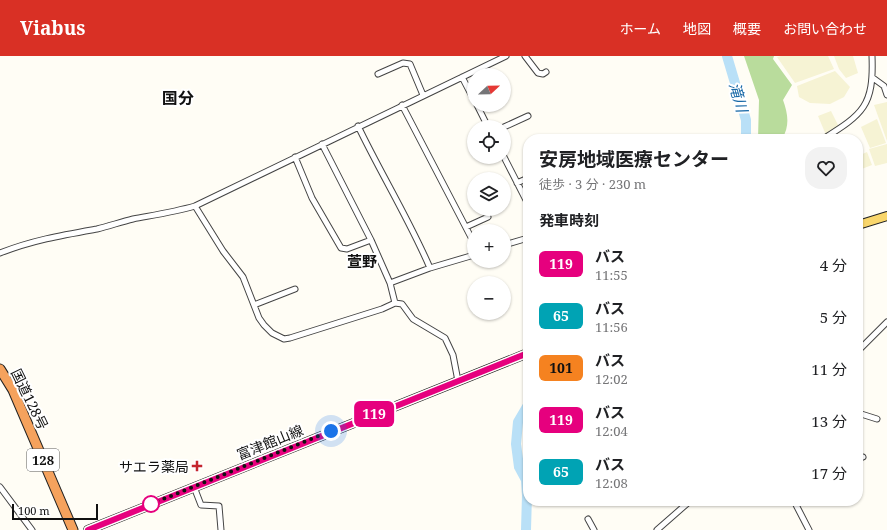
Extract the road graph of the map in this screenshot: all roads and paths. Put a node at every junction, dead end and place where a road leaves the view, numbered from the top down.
1 (506, 56) edge
2 (525, 56) edge
3 (872, 56) edge
4 (546, 72) dead end
5 (378, 74) dead end
6 (462, 77) junction
7 (873, 78) junction
8 (467, 87) edge
9 (423, 95) junction
10 (887, 95) edge
11 (402, 105) junction
12 (528, 116) dead end
13 (511, 124) edge
14 (358, 126) junction
15 (831, 134) edge
16 (322, 144) junction
17 (295, 157) junction
18 (508, 164) edge
19 (523, 180) edge
20 (517, 183) junction
21 (523, 194) edge
22 (195, 206) junction
23 (887, 216) edge
24 (488, 217) dead end
25 (863, 223) edge
26 (466, 227) joint
27 (523, 239) edge
28 (371, 240) junction
29 (511, 243) edge
30 (0, 253) edge
31 (467, 257) edge
32 (430, 268) junction
33 (390, 283) junction
34 (295, 289) dead end
35 (395, 303) junction
36 (254, 305) junction
37 (887, 322) edge
38 (863, 346) edge
39 (523, 355) edge
40 (0, 369) edge
41 (458, 381) junction
42 (863, 415) edge
43 (877, 419) dead end
44 (0, 487) edge
45 (194, 487) junction
46 (684, 506) edge
47 (797, 506) edge
48 (588, 519) dead end
49 (32, 530) edge
50 (73, 530) edge
51 (88, 530) edge
52 (221, 530) edge
53 (594, 530) edge
54 (657, 530) edge
55 (809, 530) edge

1 - 6 street
2 - 4 street
3 - 7 street
5 - 9 street
6 - 8 street
6 - 9 street
7 - 10 street
7 - 15 street
9 - 11 street
11 - 14 street
11 - 26 street
12 - 13 street
14 - 16 street
14 - 32 street
16 - 17 street
16 - 28 street
17 - 22 street
17 - 28 street
18 - 20 street
19 - 20 street
20 - 21 street
22 - 30 street
22 - 36 street
23 - 25 main road
24 - 26 street
27 - 29 street
28 - 33 street
31 - 32 street
32 - 33 street
33 - 35 street
34 - 36 street
35 - 36 street
35 - 41 street
37 - 38 street
39 - 41 main road, 富津館山線
40 - 50 highway, 国道128号 / 128
41 - 45 main road, 富津館山線
42 - 43 street
44 - 49 street
45 - 51 main road, 富津館山線
45 - 52 street
46 - 54 street
47 - 55 street
48 - 53 street

